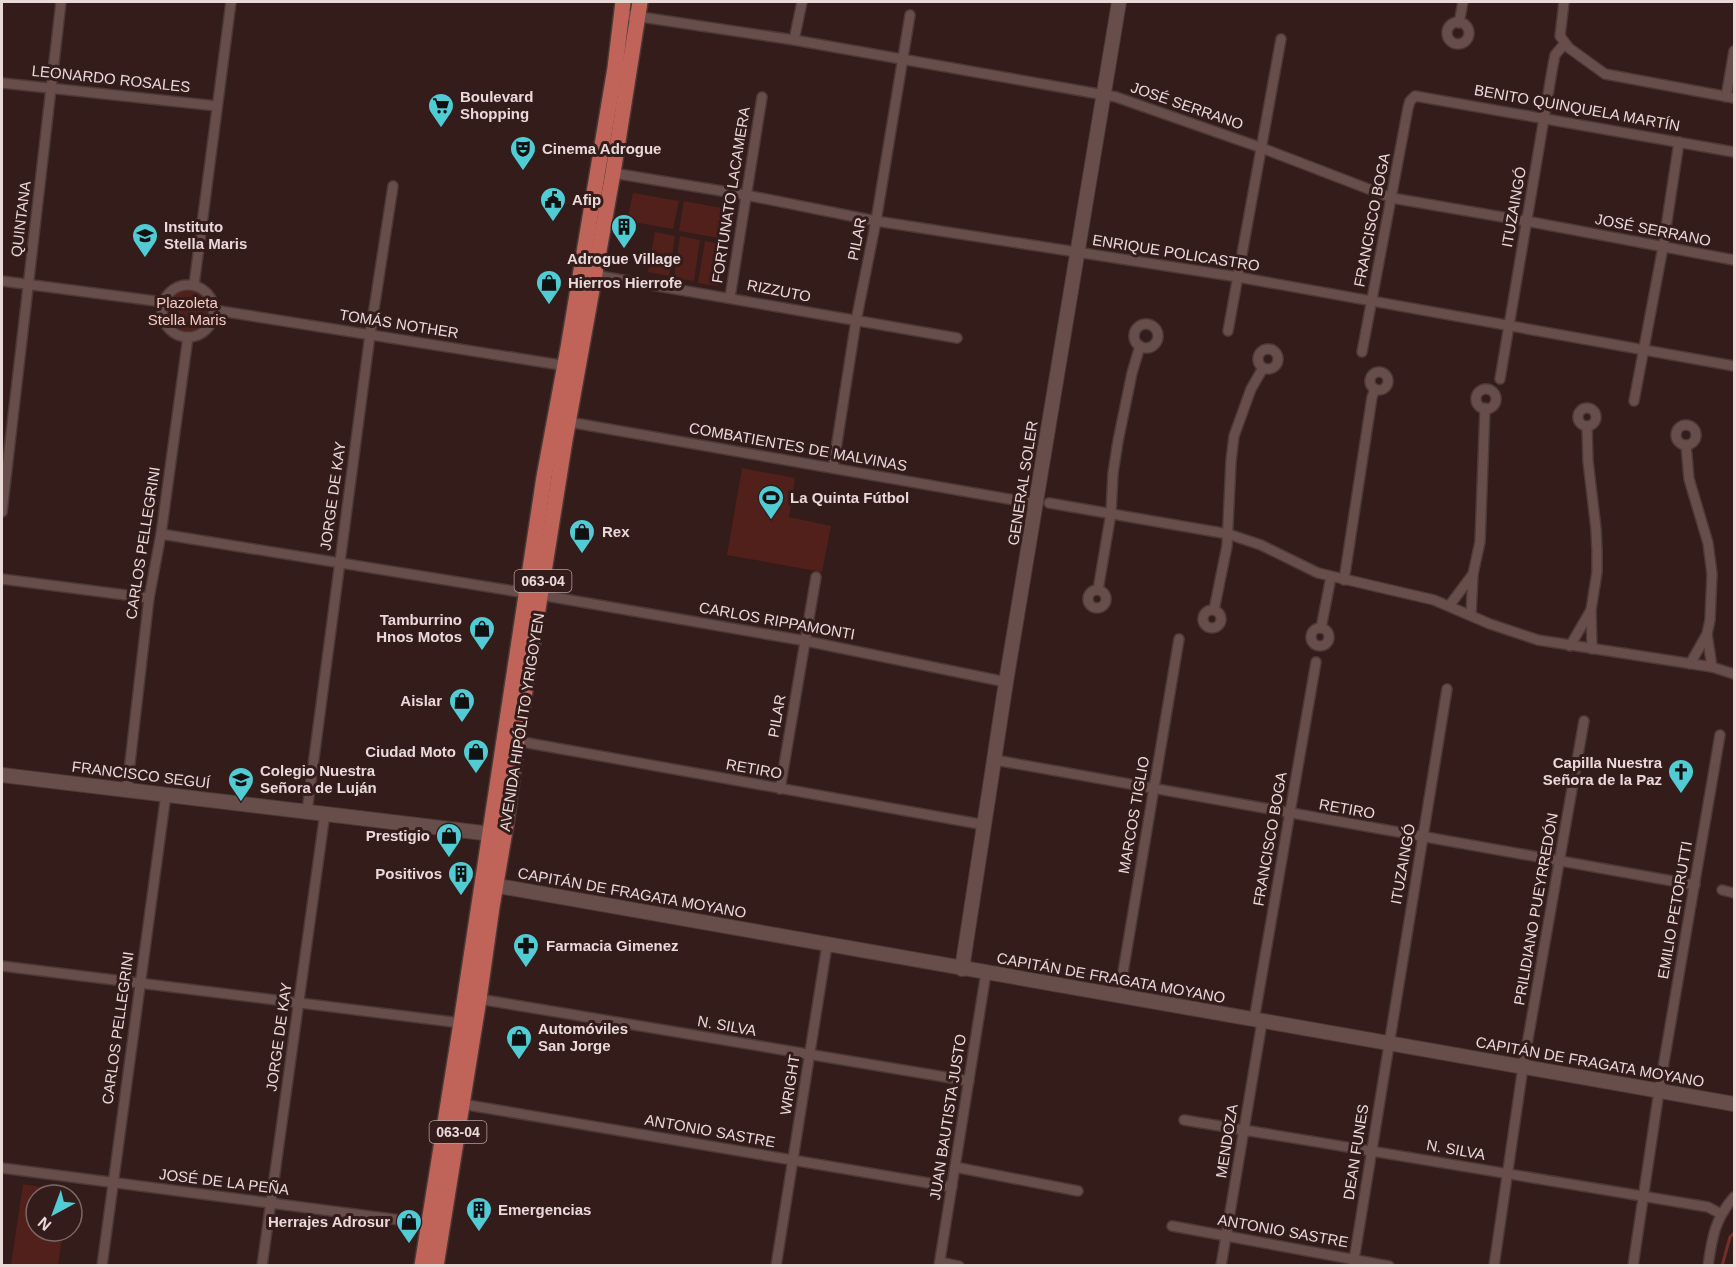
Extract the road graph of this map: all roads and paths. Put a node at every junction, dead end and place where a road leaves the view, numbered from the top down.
1 (61, 2) edge
2 (231, 2) edge
3 (802, 2) edge
4 (1119, 2) edge
5 (1463, 2) edge
6 (1564, 2) edge
7 (622, 8) edge
8 (639, 9) edge
9 (910, 15) dead end
10 (1459, 23) dead end
11 (1281, 39) dead end
12 (794, 40) junction
13 (1565, 43) junction
14 (1734, 51) edge
15 (903, 60) junction
16 (2, 83) edge
17 (51, 88) junction
18 (1104, 94) junction
19 (1415, 96) joint
20 (762, 97) dead end
21 (1730, 98) edge
22 (217, 106) junction
23 (1544, 118) junction
24 (1679, 142) junction
25 (1262, 148) junction
26 (1734, 152) edge
27 (613, 173) junction
28 (393, 186) dead end
29 (746, 195) junction
30 (1392, 198) junction
31 (876, 221) junction
32 (1526, 221) junction
33 (1664, 247) junction
34 (1078, 252) junction
35 (1734, 260) edge
36 (594, 275) junction
37 (1238, 277) junction
38 (2, 281) edge
39 (28, 284) junction
40 (194, 285) junction
41 (730, 297) junction
42 (163, 302) junction
43 (1372, 302) junction
44 (214, 310) junction
45 (856, 321) junction
46 (1508, 325) junction
47 (1228, 331) dead end
48 (370, 335) junction
49 (188, 337) junction
50 (957, 338) dead end
51 (1140, 346) dead end
52 (1644, 350) junction
53 (1362, 352) dead end
54 (572, 366) junction
55 (1734, 366) edge
56 (1263, 368) dead end
57 (1500, 379) dead end
58 (1375, 389) dead end
59 (1634, 401) dead end
60 (1485, 408) dead end
61 (562, 421) junction
62 (1587, 426) dead end
63 (1686, 445) dead end
64 (833, 468) junction
65 (1043, 503) junction
66 (2, 512) edge
67 (1111, 513) junction
68 (161, 534) junction
69 (1228, 534) junction
70 (339, 562) junction
71 (1473, 574) junction
72 (816, 577) dead end
73 (1331, 577) junction
74 (2, 579) edge
75 (1344, 580) junction
76 (1098, 590) dead end
77 (533, 594) junction
78 (149, 598) junction
79 (1449, 606) junction
80 (1214, 610) dead end
81 (1591, 610) junction
82 (1471, 615) junction
83 (1321, 628) dead end
84 (1707, 634) junction
85 (1179, 639) dead end
86 (806, 641) junction
87 (1570, 646) junction
88 (1593, 649) junction
89 (1316, 662) dead end
90 (1690, 664) junction
91 (1712, 668) junction
92 (1734, 674) edge
93 (1006, 682) junction
94 (1447, 689) dead end
95 (1584, 721) dead end
96 (1720, 735) dead end
97 (517, 741) junction
98 (995, 760) junction
99 (2, 775) edge
100 (127, 789) junction
101 (780, 789) junction
102 (1154, 789) junction
103 (166, 794) junction
104 (307, 811) junction
105 (326, 813) junction
106 (1290, 814) junction
107 (985, 825) junction
108 (497, 835) junction
109 (1423, 838) junction
110 (1560, 862) junction
111 (489, 885) junction
112 (1695, 885) junction
113 (1722, 890) dead end
114 (1734, 893) edge
115 (827, 945) junction
116 (2, 966) edge
117 (962, 969) junction
118 (986, 973) junction
119 (139, 982) junction
120 (1119, 996) junction
121 (479, 999) junction
122 (299, 1002) junction
123 (1258, 1021) junction
124 (461, 1023) junction
125 (1388, 1044) junction
126 (810, 1055) junction
127 (1523, 1066) junction
128 (969, 1082) junction
129 (1659, 1091) junction
130 (462, 1104) junction
131 (1734, 1104) edge
132 (1184, 1120) dead end
133 (1244, 1130) junction
134 (1372, 1151) junction
135 (793, 1160) junction
136 (955, 1167) junction
137 (2, 1168) edge
138 (1508, 1174) junction
139 (112, 1182) junction
140 (952, 1187) junction
141 (1078, 1191) dead end
142 (1643, 1196) junction
143 (1734, 1197) edge
144 (272, 1203) junction
145 (1721, 1214) junction
146 (436, 1225) junction
147 (1172, 1226) dead end
148 (1226, 1236) junction
149 (1353, 1262) edge
150 (939, 1264) edge
151 (102, 1266) edge
152 (262, 1266) edge
153 (422, 1266) edge
154 (436, 1266) edge
155 (776, 1266) edge
156 (959, 1266) edge
157 (1221, 1266) edge
158 (1389, 1266) edge
159 (1494, 1266) edge
160 (1633, 1266) edge
161 (1708, 1266) edge

1 - 17 street, QUINTANA
2 - 22 street
3 - 12 street
4 - 18 street, GENERAL SOLER
5 - 10 street
6 - 13 street
7 - 8 street, JOSÉ SERRANO
7 - 54 main road, AVENIDA HIPÓLITO YRIGOYEN / 063-04
8 - 12 street, JOSÉ SERRANO
8 - 27 main road, AVENIDA HIPÓLITO YRIGOYEN / 063-04
9 - 15 street, PILAR
11 - 25 street
12 - 15 street, JOSÉ SERRANO
13 - 21 street
13 - 23 street, ITUZAINGÓ
14 - 21 street
15 - 18 street, JOSÉ SERRANO
15 - 31 street, PILAR
16 - 17 street, LEONARDO ROSALES
17 - 22 street, LEONARDO ROSALES
17 - 39 street, QUINTANA
18 - 25 street, JOSÉ SERRANO
18 - 34 street, GENERAL SOLER
19 - 23 street, BENITO QUINQUELA MARTÍN
19 - 30 street, FRANCISCO BOGA
20 - 29 street, FORTUNATO LACAMERA
22 - 40 street
23 - 24 street, BENITO QUINQUELA MARTÍN
23 - 32 street, ITUZAINGÓ
24 - 26 street, BENITO QUINQUELA MARTÍN
24 - 33 street
25 - 30 street, JOSÉ SERRANO
25 - 37 street
27 - 29 street, ENRIQUE POLICASTRO
27 - 36 main road, AVENIDA HIPÓLITO YRIGOYEN / 063-04
28 - 48 street, JORGE DE KAY
29 - 31 street, ENRIQUE POLICASTRO
29 - 41 street, FORTUNATO LACAMERA
30 - 32 street, JOSÉ SERRANO
30 - 43 street, FRANCISCO BOGA
31 - 34 street, ENRIQUE POLICASTRO
31 - 45 street, PILAR
32 - 33 street, JOSÉ SERRANO
32 - 46 street, ITUZAINGÓ
33 - 35 street, JOSÉ SERRANO
33 - 52 street
34 - 37 street, ENRIQUE POLICASTRO
34 - 65 street, GENERAL SOLER
36 - 41 street, RIZZUTO
36 - 54 main road, AVENIDA HIPÓLITO YRIGOYEN / 063-04
37 - 43 street, ENRIQUE POLICASTRO
37 - 47 street
38 - 39 street
39 - 42 street
39 - 66 street, QUINTANA
40 - 42 street
40 - 44 street
41 - 45 street, RIZZUTO
42 - 49 street
43 - 46 street, ENRIQUE POLICASTRO
43 - 53 street, FRANCISCO BOGA
44 - 48 street, TOMÁS NOTHER
44 - 49 street
45 - 50 street, RIZZUTO
45 - 64 street, PILAR
46 - 52 street, ENRIQUE POLICASTRO
46 - 57 street, ITUZAINGÓ
48 - 54 street, TOMÁS NOTHER
48 - 70 street, JORGE DE KAY
49 - 68 street, CARLOS PELLEGRINI
51 - 67 street
52 - 55 street, ENRIQUE POLICASTRO
52 - 59 street
54 - 61 main road, AVENIDA HIPÓLITO YRIGOYEN / 063-04
56 - 69 street
58 - 75 street
60 - 71 street
61 - 64 street, COMBATIENTES DE MALVINAS
61 - 77 main road, AVENIDA HIPÓLITO YRIGOYEN / 063-04
62 - 81 street
63 - 84 street
64 - 65 street, COMBATIENTES DE MALVINAS
65 - 67 street, COMBATIENTES DE MALVINAS
65 - 93 street, GENERAL SOLER
67 - 69 street, COMBATIENTES DE MALVINAS
67 - 76 street
68 - 70 street, CARLOS RIPPAMONTI
68 - 78 street, CARLOS PELLEGRINI
69 - 73 street, COMBATIENTES DE MALVINAS
69 - 80 street
70 - 77 street, CARLOS RIPPAMONTI
70 - 104 street, JORGE DE KAY
71 - 79 street
71 - 82 street
72 - 86 street, PILAR
73 - 75 street, COMBATIENTES DE MALVINAS
73 - 83 street
74 - 78 street
75 - 79 street, COMBATIENTES DE MALVINAS
77 - 86 street, CARLOS RIPPAMONTI
77 - 97 main road, AVENIDA HIPÓLITO YRIGOYEN / 063-04
77 - 108 main road, AVENIDA HIPÓLITO YRIGOYEN / 063-04
78 - 100 street, CARLOS PELLEGRINI
79 - 82 street, COMBATIENTES DE MALVINAS
81 - 87 street
81 - 88 street
82 - 87 street, COMBATIENTES DE MALVINAS
84 - 90 street
84 - 91 street
85 - 102 street, MARCOS TIGLIO
86 - 93 street, CARLOS RIPPAMONTI
86 - 101 street, PILAR
87 - 88 street, COMBATIENTES DE MALVINAS
88 - 90 street, COMBATIENTES DE MALVINAS
89 - 106 street, FRANCISCO BOGA
90 - 91 street, COMBATIENTES DE MALVINAS
91 - 92 street, COMBATIENTES DE MALVINAS
93 - 98 street, GENERAL SOLER
94 - 109 street, ITUZAINGÓ
95 - 110 street, PRILIDIANO PUEYRREDÓN
96 - 112 street, EMILIO PETORUTTI
97 - 101 street, RETIRO
97 - 108 main road, AVENIDA HIPÓLITO YRIGOYEN / 063-04
98 - 102 street, RETIRO
98 - 107 street, GENERAL SOLER
99 - 100 street, FRANCISCO SEGUÍ
100 - 103 street, FRANCISCO SEGUÍ
101 - 107 street, RETIRO
102 - 106 street, RETIRO
102 - 120 street, MARCOS TIGLIO
103 - 104 street, FRANCISCO SEGUÍ
103 - 119 street, CARLOS PELLEGRINI
104 - 105 street, FRANCISCO SEGUÍ
105 - 108 street, FRANCISCO SEGUÍ
105 - 122 street, JORGE DE KAY
106 - 109 street, RETIRO
106 - 123 street, FRANCISCO BOGA
107 - 117 street, GENERAL SOLER
108 - 111 main road, AVENIDA HIPÓLITO YRIGOYEN / 063-04
109 - 110 street, RETIRO
109 - 125 street, ITUZAINGÓ
110 - 112 street, RETIRO
110 - 127 street, PRILIDIANO PUEYRREDÓN
111 - 115 street, CAPITÁN DE FRAGATA MOYANO
111 - 121 main road, AVENIDA HIPÓLITO YRIGOYEN / 063-04
111 - 124 main road, AVENIDA HIPÓLITO YRIGOYEN / 063-04
112 - 129 street, EMILIO PETORUTTI
113 - 114 street
115 - 117 street, CAPITÁN DE FRAGATA MOYANO
115 - 126 street, WRIGHT
116 - 119 street
117 - 118 street, CAPITÁN DE FRAGATA MOYANO
118 - 120 street, CAPITÁN DE FRAGATA MOYANO
118 - 128 street, JUAN BAUTISTA JUSTO
119 - 122 street
119 - 139 street, CARLOS PELLEGRINI
120 - 123 street, CAPITÁN DE FRAGATA MOYANO
121 - 126 street, N. SILVA
121 - 130 main road, AVENIDA HIPÓLITO YRIGOYEN / 063-04
122 - 124 street
122 - 144 street, JORGE DE KAY
123 - 125 street, CAPITÁN DE FRAGATA MOYANO
123 - 133 street, MENDOZA
124 - 146 main road, AVENIDA HIPÓLITO YRIGOYEN / 063-04
125 - 127 street, CAPITÁN DE FRAGATA MOYANO
125 - 134 street, DEAN FUNES
126 - 128 street, N. SILVA
126 - 135 street, WRIGHT
127 - 129 street, CAPITÁN DE FRAGATA MOYANO
127 - 138 street, PRILIDIANO PUEYRREDÓN
128 - 136 street, JUAN BAUTISTA JUSTO
129 - 131 street, CAPITÁN DE FRAGATA MOYANO
129 - 142 street, EMILIO PETORUTTI
130 - 135 street, ANTONIO SASTRE
130 - 146 main road, AVENIDA HIPÓLITO YRIGOYEN / 063-04
132 - 133 street, N. SILVA
133 - 134 street, N. SILVA
133 - 148 street, MENDOZA
134 - 138 street, N. SILVA
134 - 149 street, DEAN FUNES
135 - 140 street, ANTONIO SASTRE
135 - 155 street, WRIGHT
136 - 140 street, JUAN BAUTISTA JUSTO
136 - 141 street
137 - 139 street, JOSÉ DE LA PEÑA
138 - 142 street, N. SILVA
138 - 159 street, PRILIDIANO PUEYRREDÓN
139 - 144 street, JOSÉ DE LA PEÑA
139 - 151 street, CARLOS PELLEGRINI
140 - 150 street, JUAN BAUTISTA JUSTO
142 - 145 street, N. SILVA
142 - 160 street, EMILIO PETORUTTI
143 - 145 street
144 - 146 street, JOSÉ DE LA PEÑA
144 - 152 street, JORGE DE KAY
145 - 161 street
146 - 153 main road, AVENIDA HIPÓLITO YRIGOYEN / 063-04
146 - 154 main road, AVENIDA HIPÓLITO YRIGOYEN / 063-04
147 - 148 street, ANTONIO SASTRE
148 - 149 street, ANTONIO SASTRE
148 - 157 street, MENDOZA
149 - 158 street, ANTONIO SASTRE
150 - 156 street

